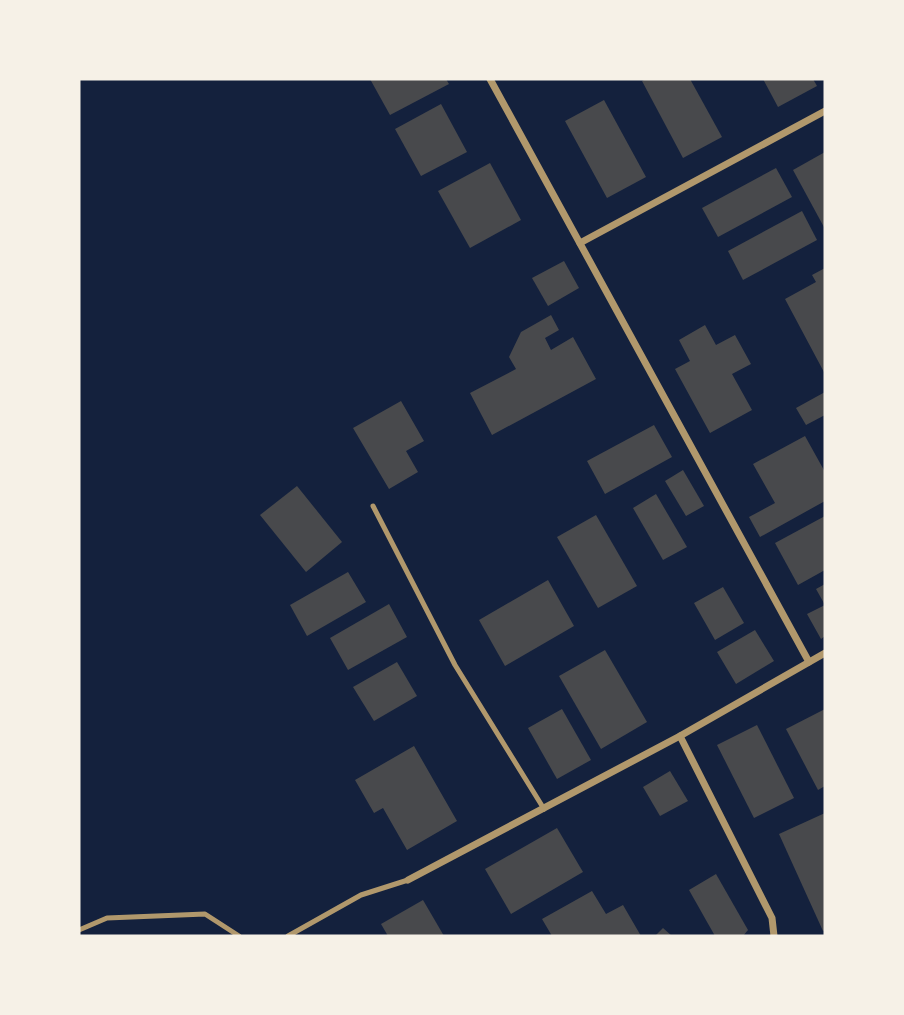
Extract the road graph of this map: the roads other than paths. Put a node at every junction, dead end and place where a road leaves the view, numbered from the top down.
1 (490, 79) edge
2 (825, 111) edge
3 (580, 243) junction
4 (373, 506) dead end
5 (825, 653) edge
6 (809, 662) junction
7 (680, 736) junction
8 (544, 809) junction
9 (408, 880) joint
10 (79, 930) edge
11 (239, 936) edge
12 (288, 936) edge
13 (774, 936) edge

1 - 3 street
2 - 3 street
3 - 6 street
4 - 8 lane
5 - 6 street
6 - 7 street
7 - 8 street
7 - 13 street
8 - 9 street
9 - 12 lane
10 - 11 lane

